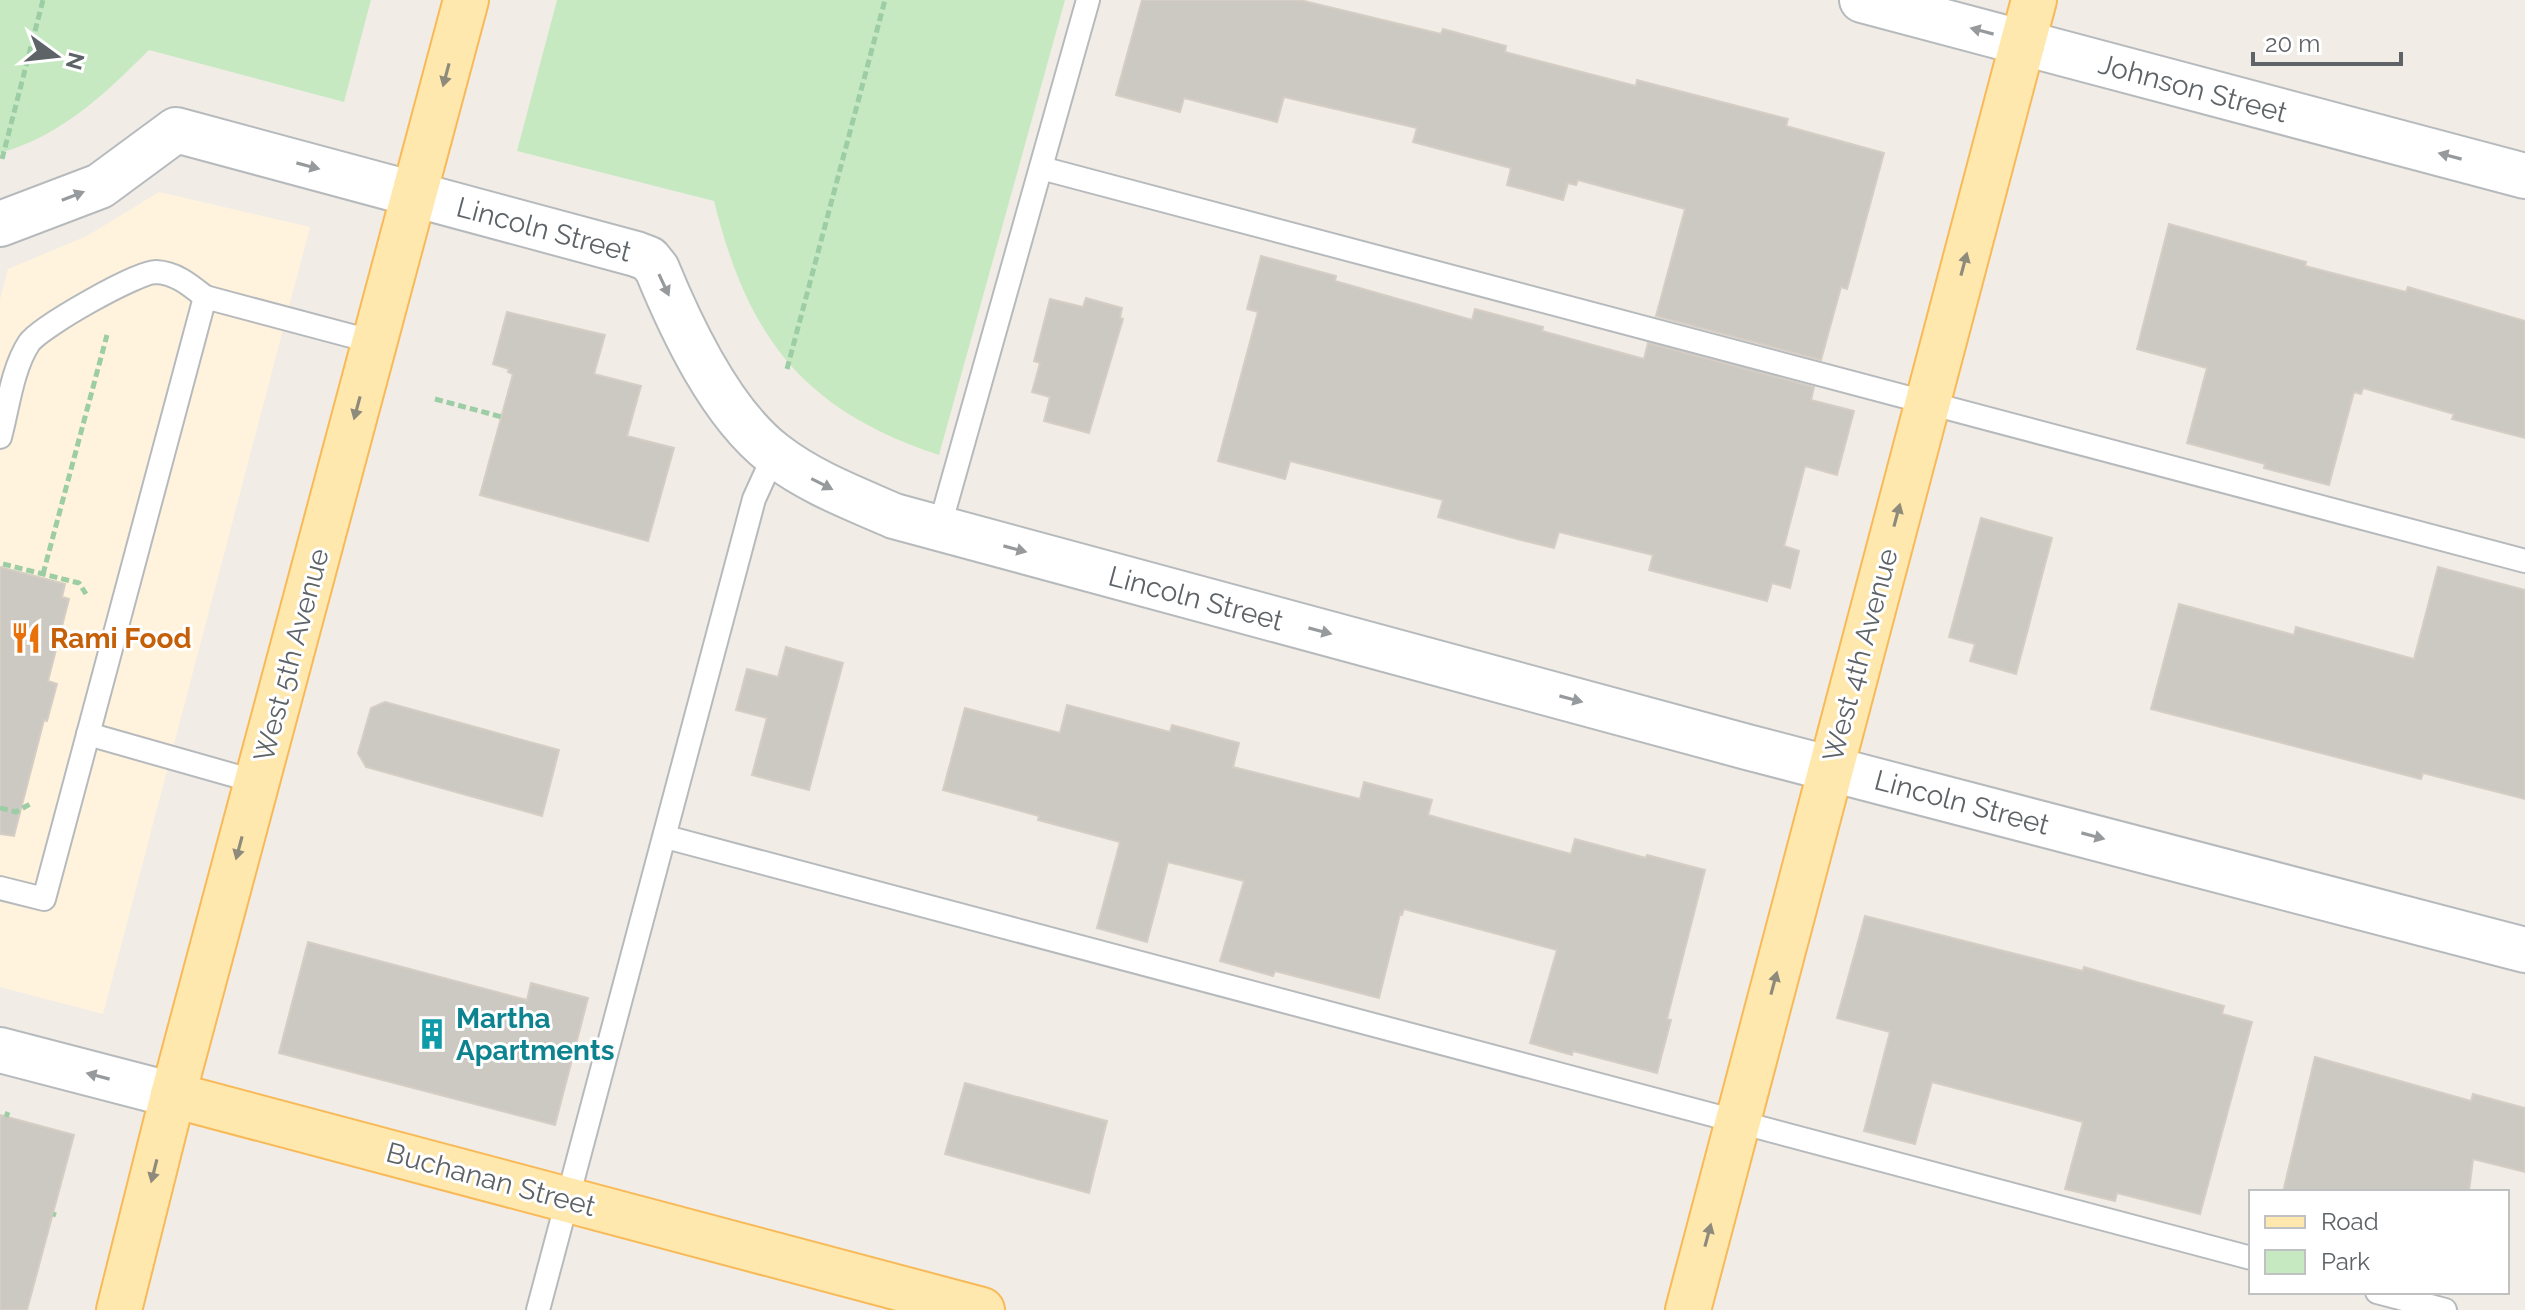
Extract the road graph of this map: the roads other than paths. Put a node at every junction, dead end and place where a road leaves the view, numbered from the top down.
1 (466, 0) edge
2 (1088, 0) edge
3 (1862, 0) edge
4 (2034, 0) edge
5 (2023, 42) junction
6 (1041, 168) junction
7 (2525, 176) edge
8 (414, 194) junction
9 (0, 224) edge
10 (205, 297) junction
11 (374, 342) junction
12 (1927, 403) junction
13 (0, 437) edge
14 (774, 455) junction
15 (939, 529) junction
16 (2525, 561) edge
17 (88, 734) junction
18 (1831, 768) junction
19 (257, 782) junction
20 (666, 837) junction
21 (0, 888) edge
22 (2525, 950) edge
23 (0, 1050) edge
24 (173, 1095) junction
25 (1737, 1122) junction
26 (567, 1199) junction
27 (2249, 1257) edge
28 (2385, 1294) edge
29 (119, 1310) edge
30 (538, 1310) edge
31 (982, 1310) edge
32 (1688, 1310) edge
33 (2445, 1310) edge

1 -> 8 main road, West 5th Avenue
2 - 6 lane
5 -> 3 street, Johnson Street
4 - 5 main road, West 4th Avenue
7 -> 5 street, Johnson Street
12 -> 5 main road, West 4th Avenue
6 - 12 lane
6 - 15 lane
9 -> 8 street, Lincoln Street
8 - 11 main road, West 5th Avenue
8 -> 14 street, Lincoln Street
10 - 11 lane
10 - 13 lane
10 - 17 lane
11 -> 19 main road, West 5th Avenue
12 - 16 lane
18 -> 12 main road, West 4th Avenue
14 -> 15 street, Lincoln Street
14 - 20 lane
15 -> 18 street, Lincoln Street
17 - 19 lane
17 - 21 lane
18 -> 22 street, Lincoln Street
25 -> 18 main road, West 4th Avenue
19 -> 24 main road, West 5th Avenue
20 - 25 lane
20 - 26 lane
24 -> 23 street, Buchanan Street
24 - 26 main road, Buchanan Street
24 -> 29 main road, West 5th Avenue
25 - 27 lane
32 -> 25 main road, West 4th Avenue
26 - 30 lane
26 - 31 main road, Buchanan Street
28 - 33 lane

